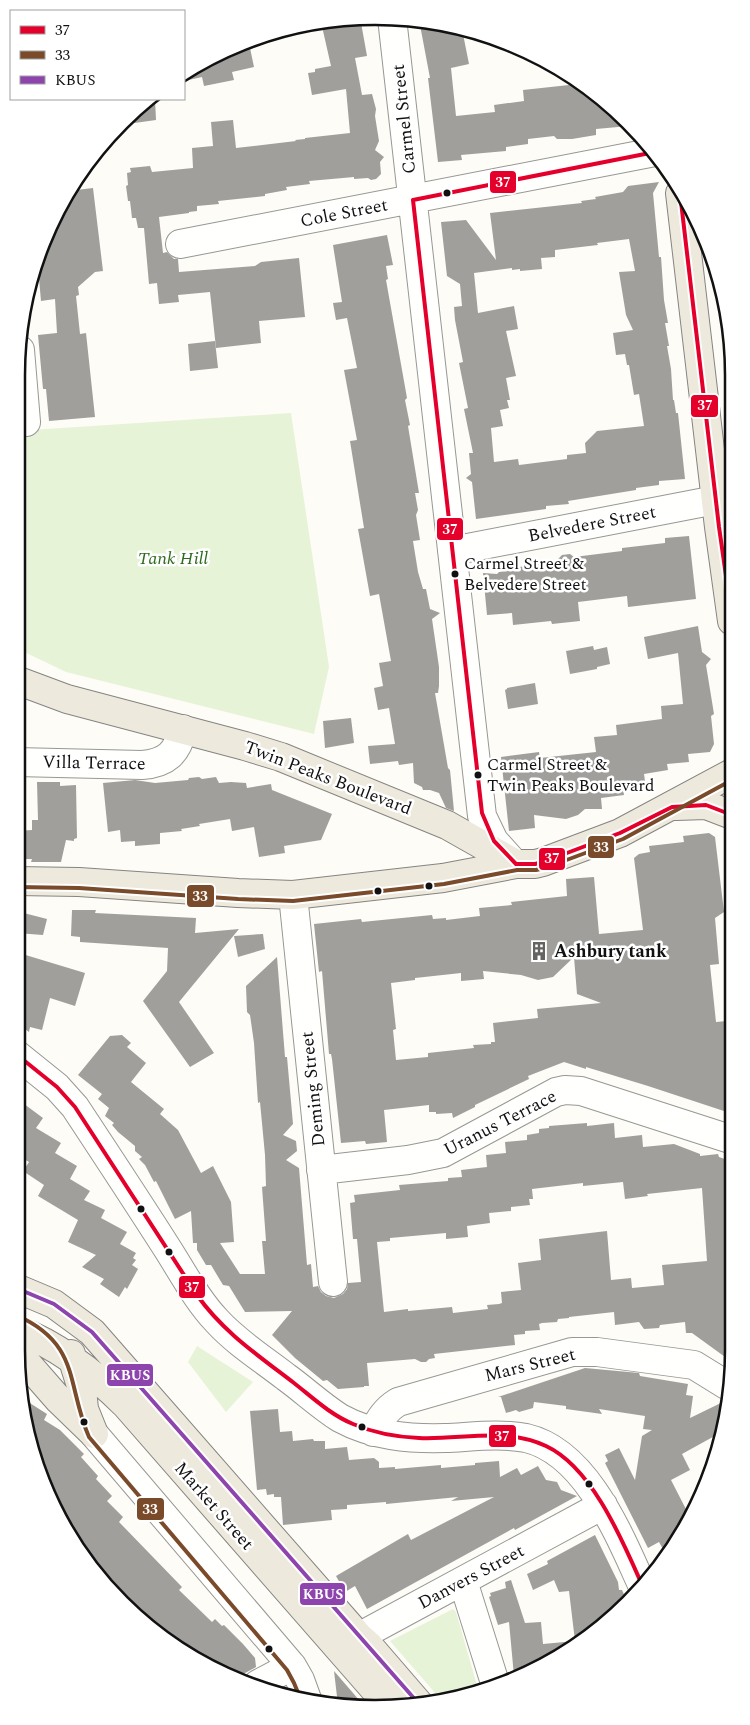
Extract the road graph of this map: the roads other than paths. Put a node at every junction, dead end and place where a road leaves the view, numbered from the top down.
1 (393, 26) edge
2 (646, 154) edge
3 (413, 200) junction
4 (682, 207) edge
5 (180, 244) dead end
6 (25, 410) edge
7 (26, 422) dead end
8 (723, 499) edge
9 (725, 526) edge
10 (452, 551) junction
11 (25, 683) edge
12 (184, 729) junction
13 (25, 762) edge
14 (725, 777) edge
15 (672, 806) junction
16 (725, 812) edge
17 (516, 864) junction
18 (25, 881) edge
19 (293, 895) junction
20 (25, 1061) edge
21 (725, 1137) edge
22 (321, 1170) junction
23 (333, 1282) dead end
24 (25, 1292) edge
25 (25, 1312) edge
26 (25, 1333) edge
27 (74, 1360) junction
28 (26, 1363) edge
29 (723, 1383) edge
30 (373, 1432) junction
31 (94, 1434) junction
32 (603, 1505) junction
33 (640, 1579) edge
34 (463, 1581) junction
35 (349, 1643) junction
36 (292, 1666) junction
37 (494, 1679) edge
38 (263, 1681) edge
39 (305, 1692) edge
40 (413, 1698) edge
41 (385, 1700) edge

1 - 3 street, Carmel Street
2 - 3 street, Cole Street
3 - 5 street, Cole Street
3 - 10 street, Carmel Street
4 - 8 main road
6 - 7 street
8 - 9 main road
8 - 10 street, Belvedere Street
10 - 17 street, Carmel Street
11 - 12 main road, Twin Peaks Boulevard
12 - 13 street, Villa Terrace
12 - 17 main road, Twin Peaks Boulevard
14 - 15 main road
15 - 16 main road
15 - 17 main road
17 - 19 main road
18 - 19 main road
19 - 22 street, Deming Street
20 - 30 street
21 - 22 street, Uranus Terrace
22 - 23 street, Deming Street
24 - 35 main road, Market Street
25 - 27 main road
26 - 27 main road, Market Street
27 - 31 main road
27 - 35 main road, Market Street
28 - 31 main road
29 - 30 street, Mars Street
30 - 32 street
31 - 36 street
32 - 33 street
32 - 34 street, Danvers Street
34 - 35 street, Danvers Street
34 - 37 street
35 - 40 main road, Market Street
35 - 41 main road, Market Street
36 - 38 street
36 - 39 street

